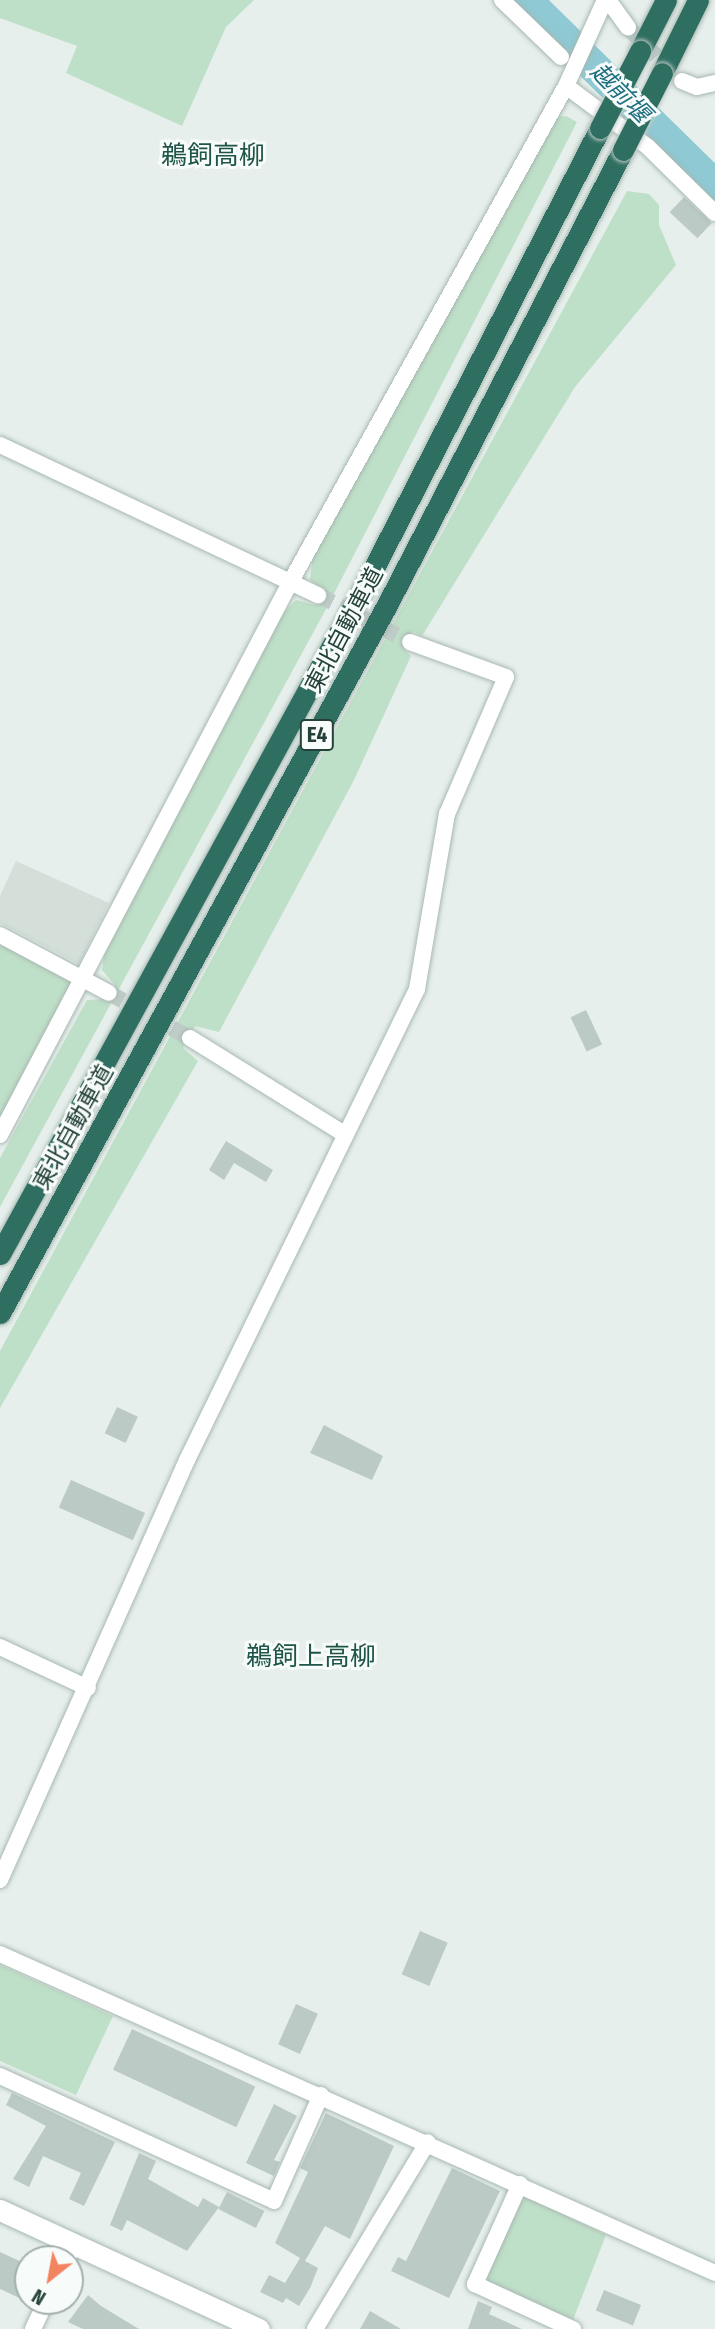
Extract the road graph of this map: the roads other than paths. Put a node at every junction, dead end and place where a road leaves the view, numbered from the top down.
1 (502, 0) edge
2 (607, 0) edge
3 (666, 0) edge
4 (698, 0) edge
5 (628, 28) tunnel mouth
6 (561, 57) dead end
7 (672, 77) junction
8 (569, 79) junction
9 (715, 83) edge
10 (715, 213) edge
11 (0, 445) edge
12 (291, 581) junction
13 (318, 595) tunnel mouth
14 (411, 642) tunnel mouth
15 (0, 935) edge
16 (85, 981) junction
17 (109, 993) tunnel mouth
18 (190, 1038) tunnel mouth
19 (344, 1134) junction
20 (0, 1135) edge
21 (0, 1254) edge
22 (0, 1313) edge
23 (0, 1647) edge
24 (88, 1688) junction
25 (5, 1857) edge
26 (0, 1880) edge
27 (0, 1954) edge
28 (0, 2076) edge
29 (321, 2095) junction
30 (428, 2142) junction
31 (520, 2184) junction
32 (0, 2210) edge
33 (61, 2245) edge
34 (84, 2256) edge
35 (715, 2273) edge
36 (259, 2329) edge
37 (315, 2329) edge
38 (573, 2329) edge

1 - 6 street
2 - 5 street
2 - 8 street
3 - 21 highway, 東北自動車道 / E4, bridge
4 - 7 highway, 東北自動車道 / E4
7 - 9 street
7 - 22 highway, 東北自動車道 / E4, bridge
8 - 10 street
8 - 12 street
11 - 12 street
12 - 13 street
12 - 16 street
14 - 19 street
15 - 16 street
16 - 17 street
16 - 20 street
18 - 19 street
19 - 24 street
23 - 24 street
24 - 25 street
25 - 26 street
27 - 29 street
28 - 29 street
29 - 30 street
30 - 31 street
30 - 37 street
31 - 35 street
31 - 38 street
32 - 33 main road
34 - 36 main road

